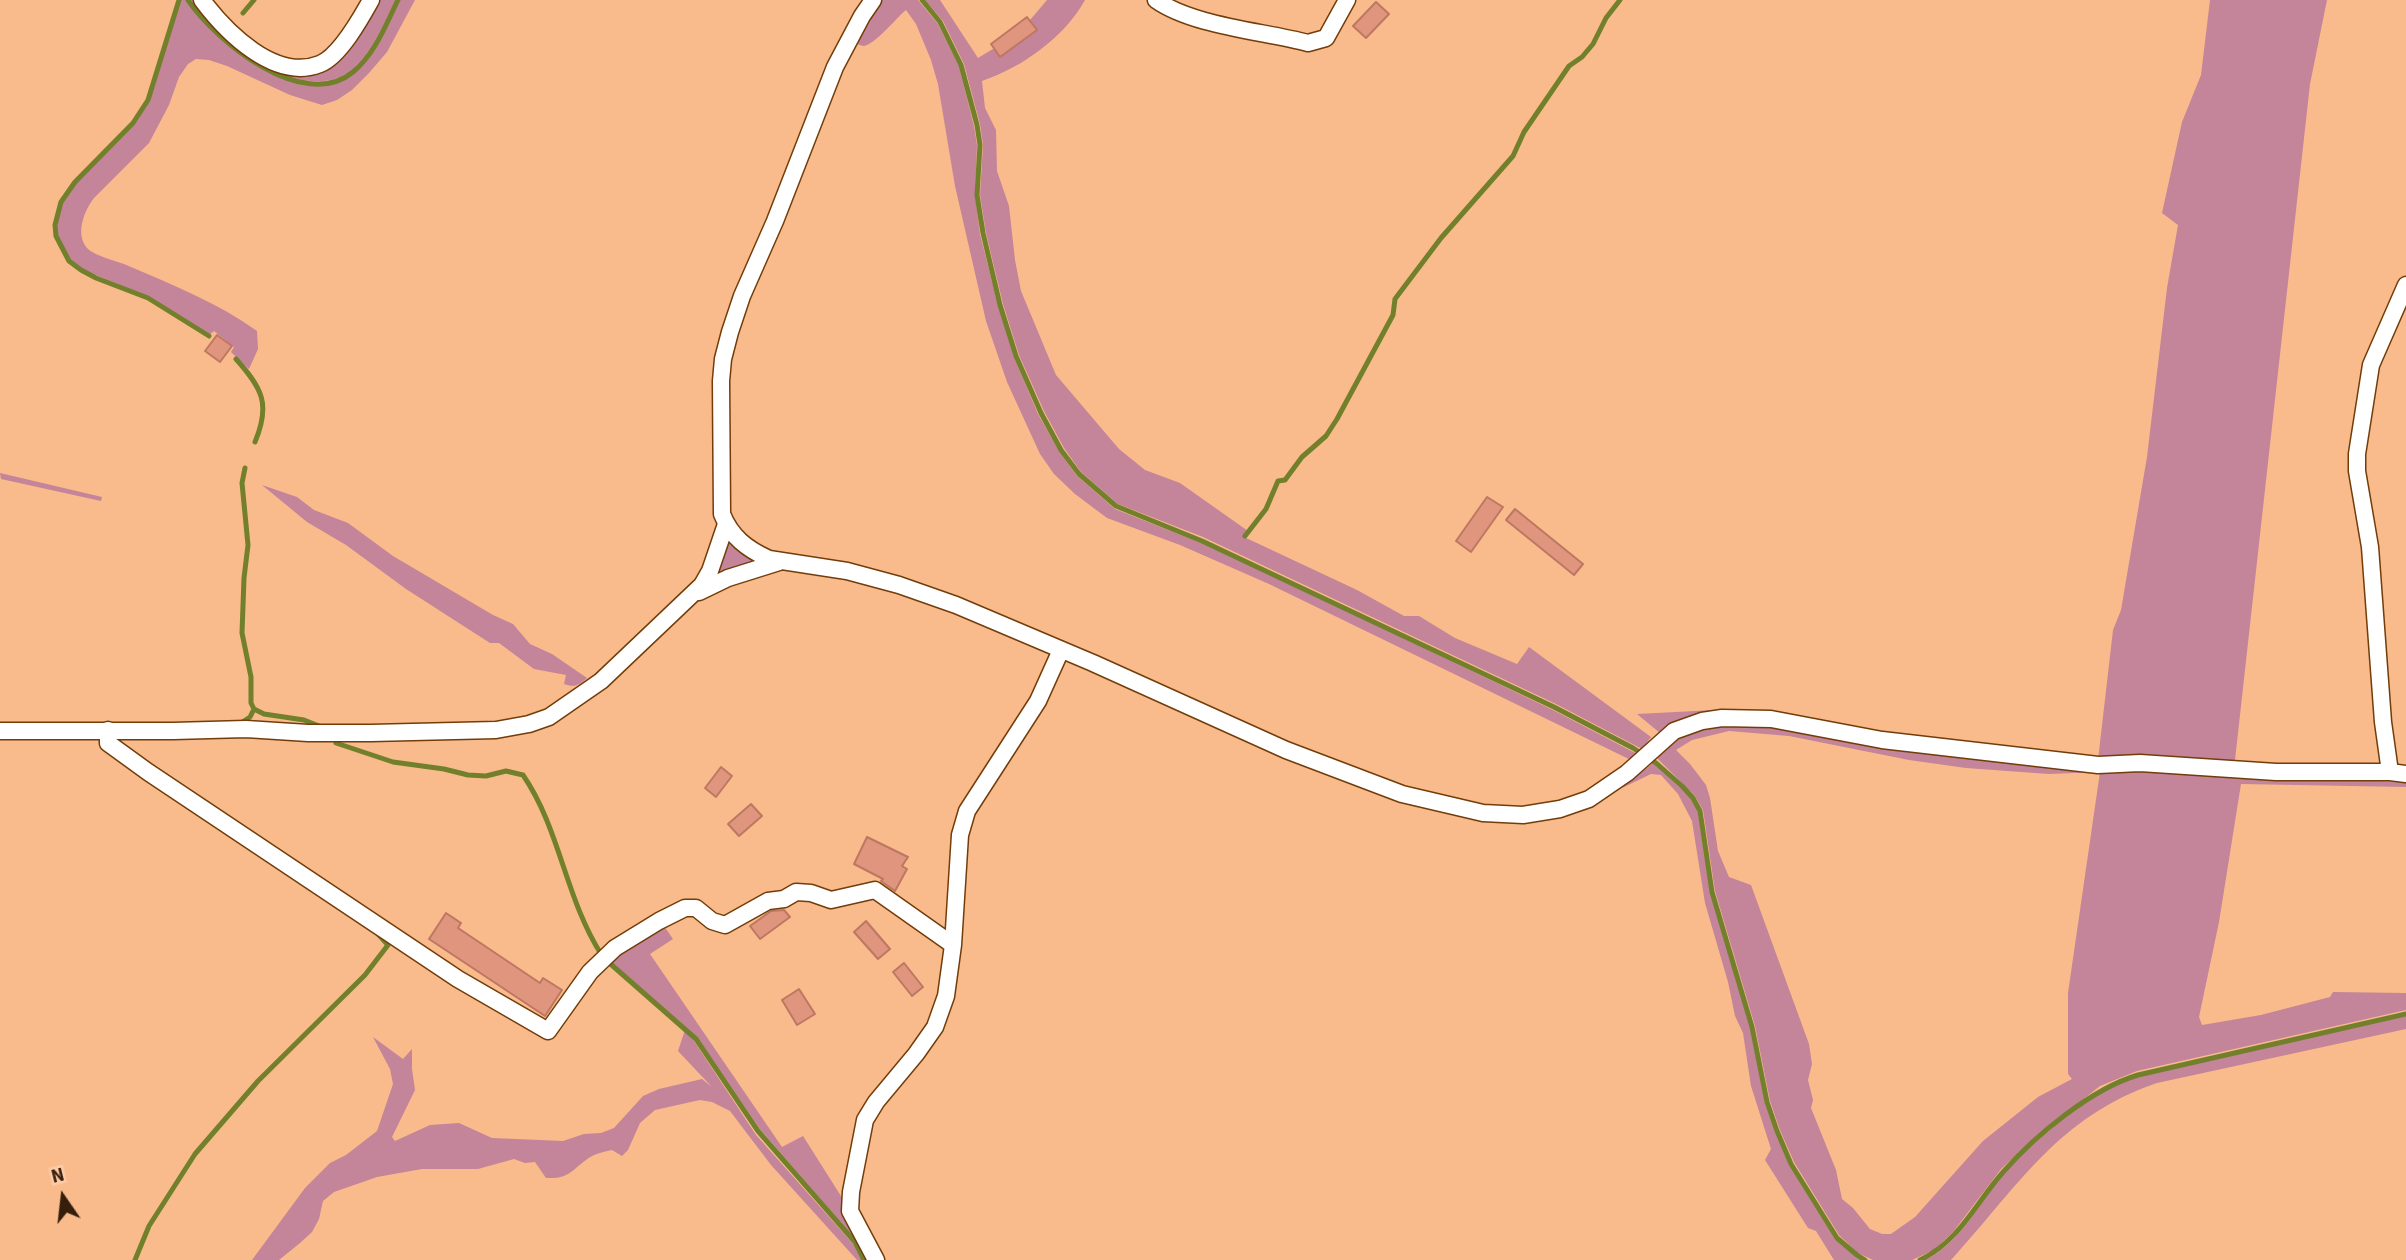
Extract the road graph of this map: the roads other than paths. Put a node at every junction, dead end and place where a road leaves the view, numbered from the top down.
1 (202, 0) edge
2 (371, 0) edge
3 (873, 0) edge
4 (1156, 0) edge
5 (1348, 0) edge
6 (2406, 285) edge
7 (726, 524) junction
8 (782, 561) junction
9 (688, 599) junction
10 (1062, 650) junction
11 (108, 730) junction
12 (0, 731) edge
13 (2398, 773) edge
14 (953, 945) junction
15 (876, 1260) edge

1 - 2 street
3 - 7 street
4 - 5 street
6 - 13 street
7 - 8 street
7 - 9 street
8 - 9 street
8 - 10 street
9 - 11 street
10 - 13 street
10 - 14 street
11 - 12 street
11 - 14 street
14 - 15 street

